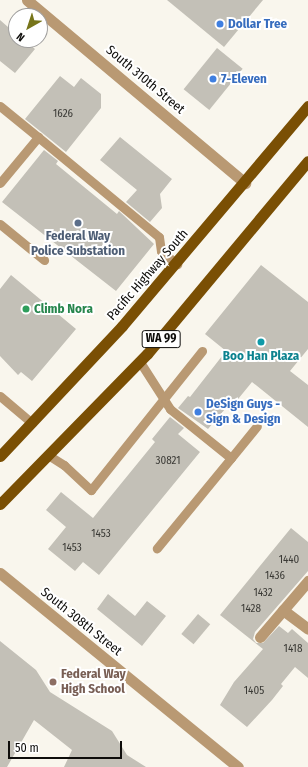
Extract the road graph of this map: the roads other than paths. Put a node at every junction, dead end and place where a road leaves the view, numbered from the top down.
1 (27, 0) edge
2 (0, 106) edge
3 (308, 106) edge
4 (38, 137) junction
5 (308, 161) edge
6 (0, 183) edge
7 (245, 183) junction
8 (0, 224) edge
9 (44, 260) dead end
10 (177, 264) junction
11 (202, 352) dead end
12 (140, 362) junction
13 (0, 396) edge
14 (163, 399) junction
15 (32, 423) junction
16 (257, 426) dead end
17 (48, 455) junction
18 (0, 456) edge
19 (230, 458) junction
20 (0, 504) edge
21 (157, 548) dead end
22 (0, 574) edge
23 (308, 581) edge
24 (283, 610) junction
25 (308, 629) edge
26 (260, 638) dead end
27 (238, 767) edge

1 - 7 street, South 310th Street
2 - 4 lane
3 - 7 main road, Pacific Highway South / WA 99
4 - 6 lane
4 - 10 lane
5 - 12 main road, WA 99
7 - 10 main road, Pacific Highway South / WA 99
8 - 9 lane
10 - 15 main road, Pacific Highway South / WA 99
11 - 14 lane
12 - 14 lane
12 - 17 main road, WA 99
13 - 15 lane
14 - 17 lane
14 - 19 lane
15 - 18 main road, Pacific Highway South / WA 99
16 - 19 lane
17 - 20 main road, WA 99
19 - 21 lane
22 - 27 street, South 308th Street
23 - 24 street
24 - 25 street
24 - 26 street

